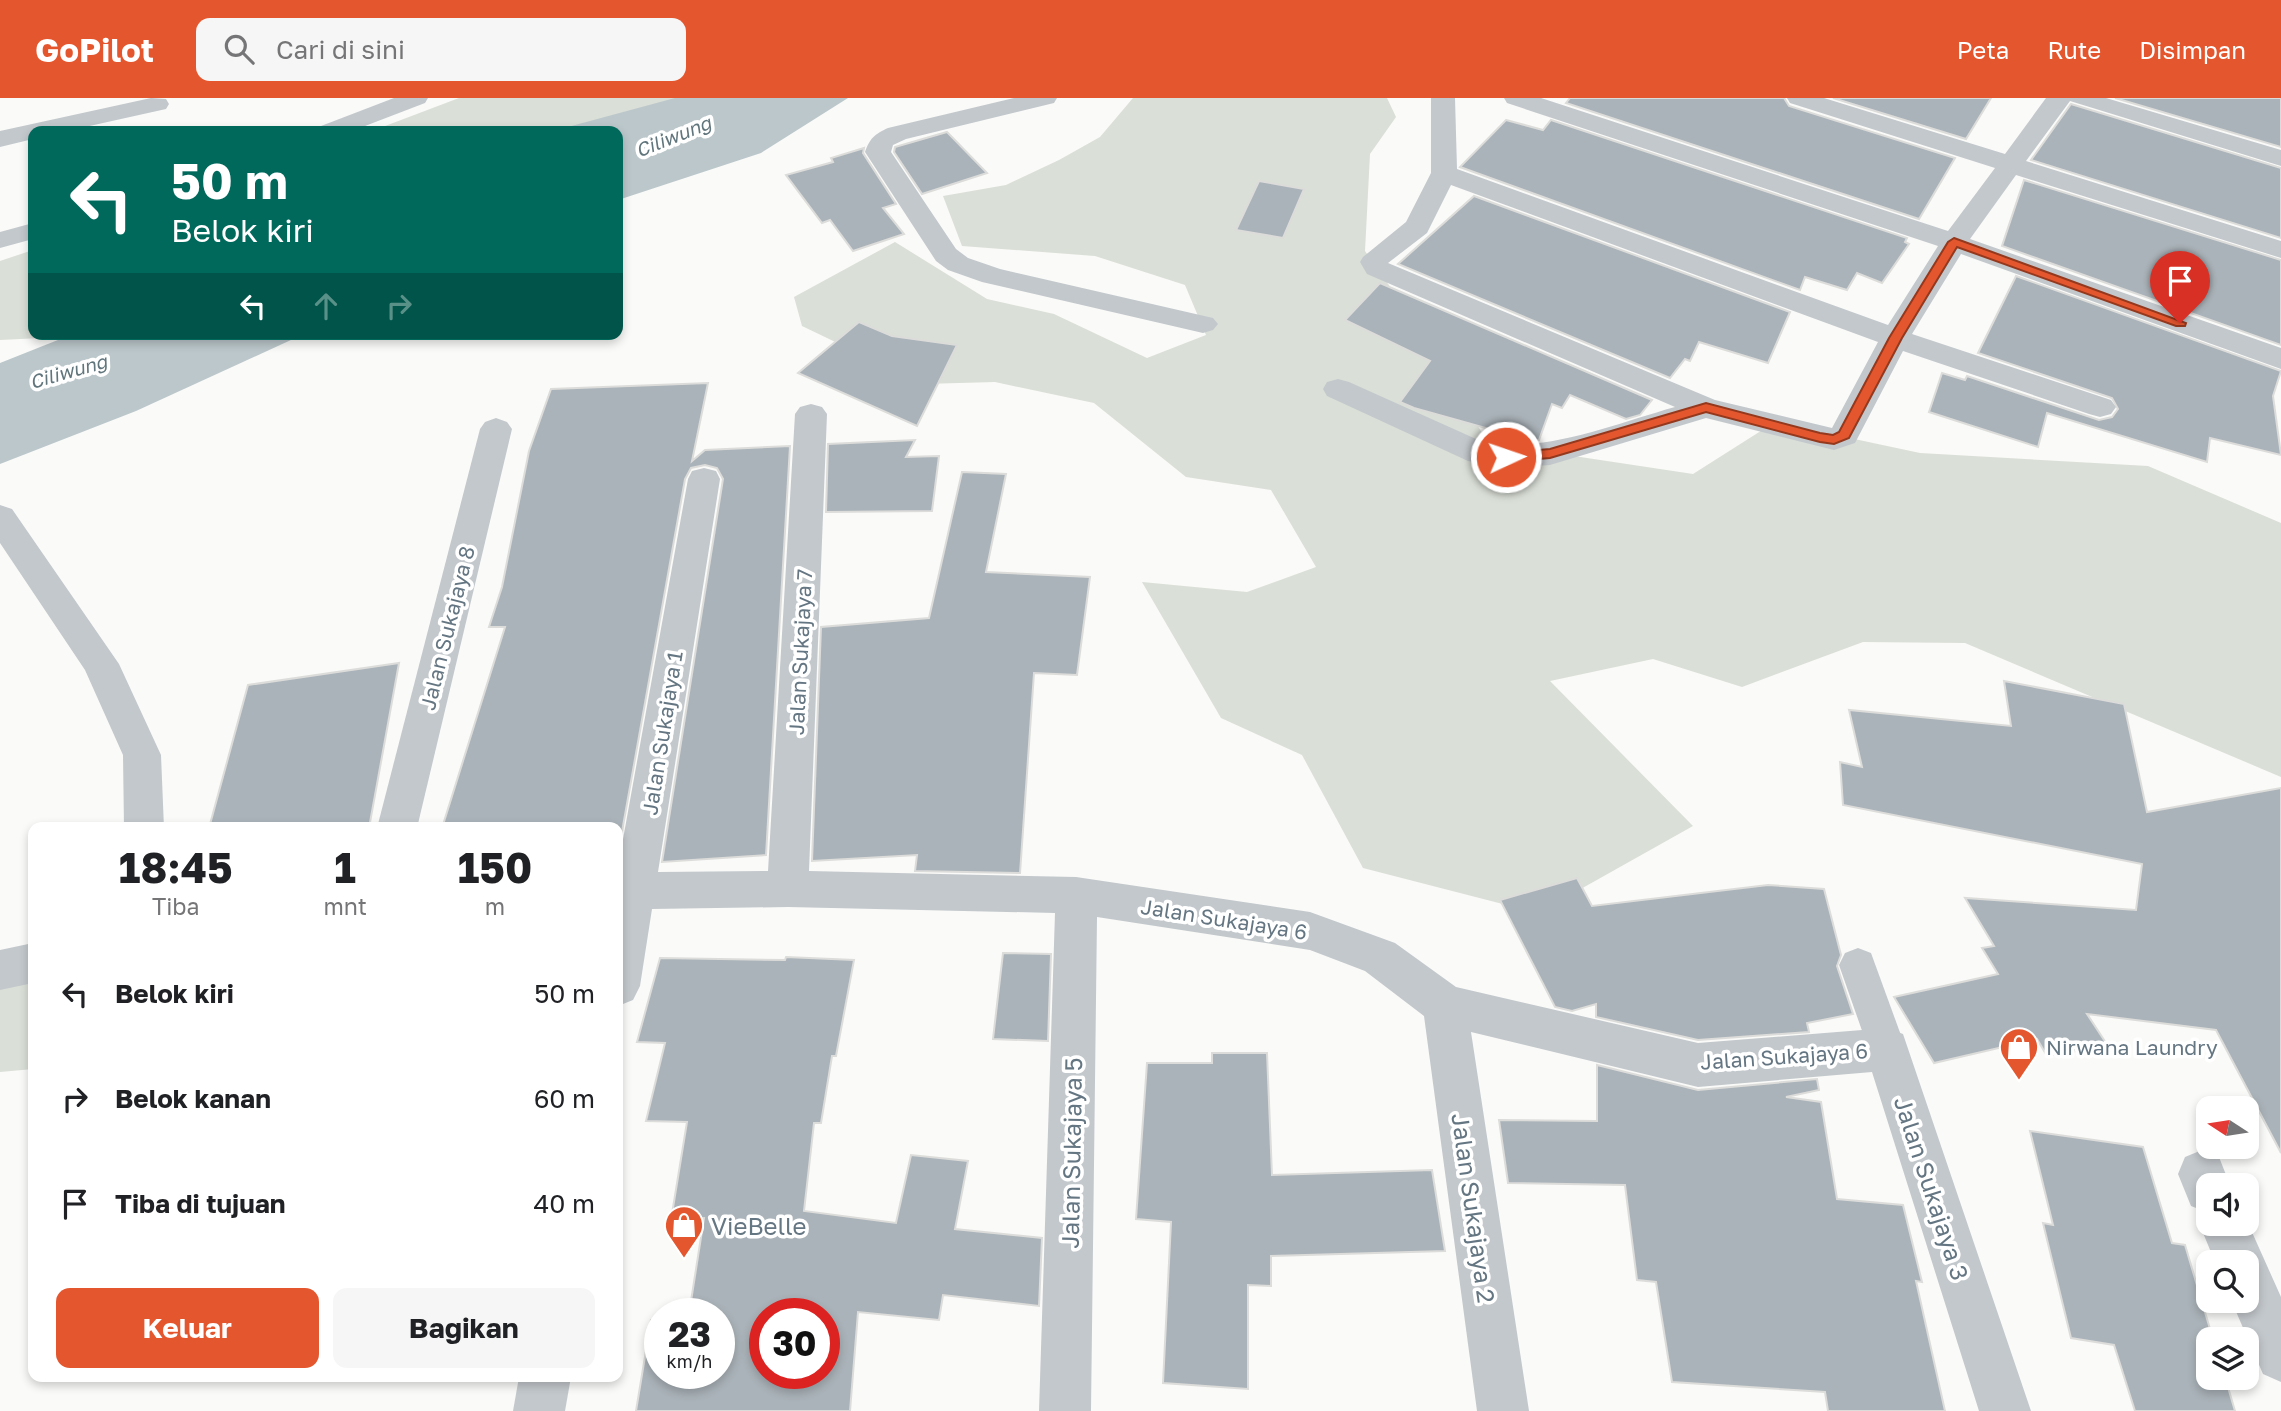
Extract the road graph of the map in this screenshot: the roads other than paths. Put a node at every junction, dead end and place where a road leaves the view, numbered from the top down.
1 (416, 98) edge
2 (1045, 98) edge
3 (1443, 98) edge
4 (1516, 98) edge
5 (1799, 98) edge
6 (2059, 98) edge
7 (2080, 98) edge
8 (157, 101) edge
9 (331, 124) edge
10 (54, 126) edge
11 (154, 126) edge
12 (28, 132) edge
13 (0, 139) edge
14 (2281, 158) edge
15 (2010, 163) junction
16 (1444, 173) junction
17 (28, 232) edge
18 (0, 240) edge
19 (1954, 242) junction
20 (2281, 250) edge
21 (1203, 324) dead end
22 (1895, 338) junction
23 (2281, 359) edge
24 (1338, 389) dead end
25 (2100, 407) dead end
26 (1706, 408) junction
27 (811, 414) dead end
28 (496, 429) dead end
29 (704, 480) dead end
30 (0, 517) edge
31 (144, 822) edge
32 (398, 822) edge
33 (627, 890) edge
34 (788, 890) junction
35 (1076, 895) junction
36 (623, 933) edge
37 (28, 964) edge
38 (1858, 965) dead end
39 (0, 970) edge
40 (1445, 1005) junction
41 (1887, 1049) junction
42 (2259, 1306) edge
43 (2281, 1356) edge
44 (544, 1382) edge
45 (539, 1411) edge
46 (1065, 1411) edge
47 (1503, 1411) edge
48 (2005, 1411) edge

1 - 9 street
2 - 21 street
3 - 16 street
4 - 19 street
5 - 15 street
6 - 15 street
7 - 14 street
8 - 10 street
8 - 11 street
12 - 13 street
15 - 19 street
15 - 20 street
16 - 22 street
16 - 26 street
17 - 18 street
19 - 22 street
19 - 23 street
22 - 25 street
22 - 26 street
24 - 26 street
27 - 34 street, Jalan Sukajaya 7
28 - 32 street, Jalan Sukajaya 8
29 - 33 street, Jalan Sukajaya 1
30 - 31 street
33 - 34 street, Jalan Sukajaya 6
33 - 36 street, Jalan Sukajaya 1
34 - 35 street, Jalan Sukajaya 6
35 - 40 street, Jalan Sukajaya 6
35 - 46 street, Jalan Sukajaya 5
37 - 39 street
38 - 41 street, Jalan Sukajaya 3
40 - 41 street, Jalan Sukajaya 6
40 - 47 street, Jalan Sukajaya 2
41 - 48 street, Jalan Sukajaya 3
42 - 43 street
44 - 45 street

